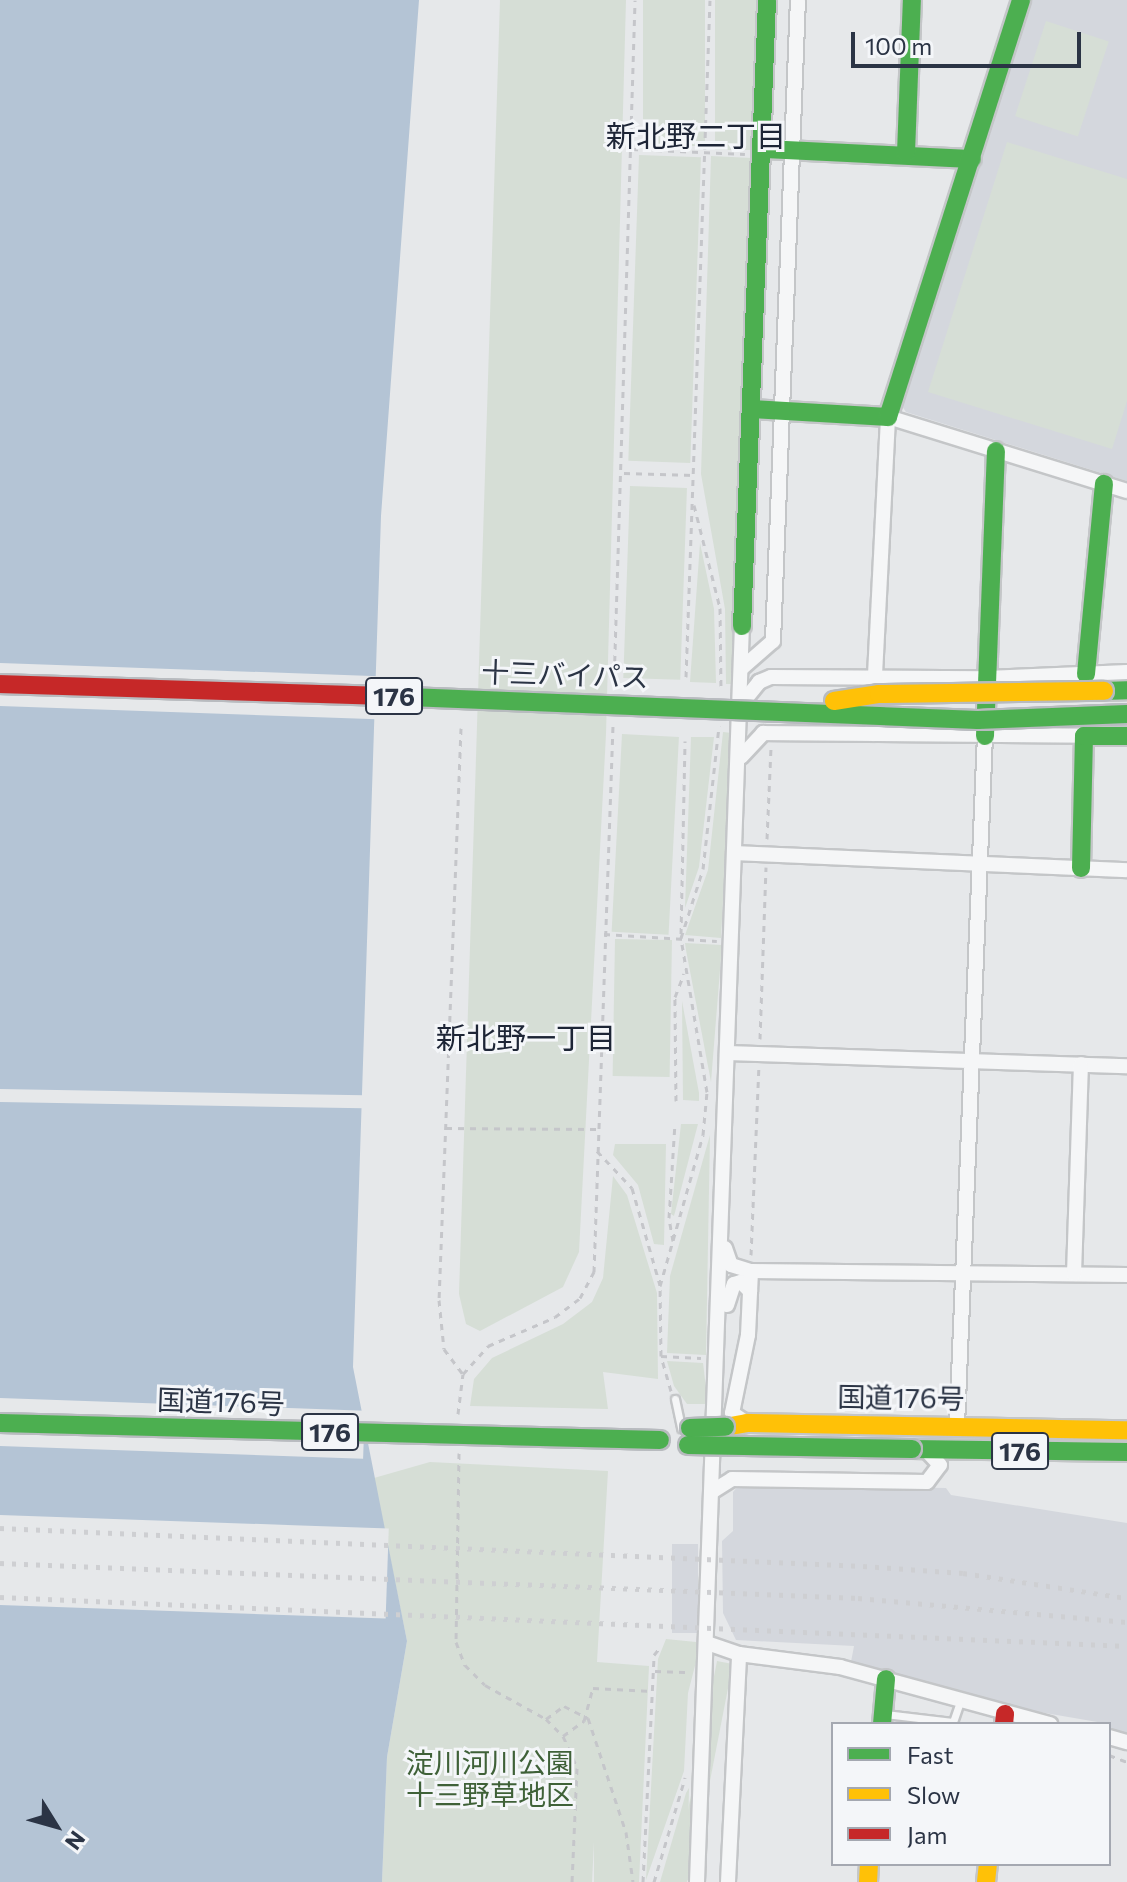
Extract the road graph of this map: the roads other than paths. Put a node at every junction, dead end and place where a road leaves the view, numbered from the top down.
1 (767, 0) edge
2 (798, 0) edge
3 (912, 0) edge
4 (1021, 0) edge
5 (764, 149) junction
6 (792, 150) junction
7 (906, 153) junction
8 (972, 159) junction
9 (752, 409) junction
10 (782, 411) junction
11 (888, 417) junction
12 (996, 451) junction
13 (1104, 484) junction
14 (1127, 491) edge
15 (742, 626) joint
16 (742, 668) junction
17 (1127, 672) edge
18 (1086, 674) junction
19 (875, 678) junction
20 (987, 678) junction
21 (0, 684) edge
22 (1127, 690) edge
23 (742, 704) junction
24 (788, 709) junction
25 (1127, 714) edge
26 (872, 734) junction
27 (985, 736) junction
28 (1084, 736) junction
29 (1127, 736) edge
30 (739, 761) junction
31 (735, 853) junction
32 (979, 864) junction
33 (1081, 868) junction
34 (1127, 870) edge
35 (727, 1053) junction
36 (971, 1059) junction
37 (1081, 1064) junction
38 (1127, 1066) edge
39 (723, 1236) junction
40 (751, 1271) junction
41 (963, 1273) junction
42 (1074, 1274) junction
43 (1127, 1275) edge
44 (750, 1291) junction
45 (717, 1359) junction
46 (675, 1399) road end
47 (0, 1423) edge
48 (747, 1423) junction
49 (957, 1426) junction
50 (1127, 1430) edge
51 (686, 1438) junction
52 (919, 1449) junction
53 (1127, 1452) edge
54 (713, 1491) junction
55 (710, 1644) junction
56 (739, 1654) junction
57 (886, 1679) junction
58 (960, 1702) junction
59 (882, 1719) edge
60 (1004, 1719) edge
61 (1032, 1722) edge
62 (697, 1882) edge
63 (728, 1882) edge

1 - 5 main road
2 - 6 street
3 - 7 main road
4 - 8 main road
5 - 6 main road
5 - 9 main road
6 - 7 main road
6 - 10 street
7 - 8 main road
8 - 11 main road
9 - 10 main road
9 - 15 main road
10 - 11 main road
10 - 16 street
11 - 12 street
11 - 19 street
12 - 13 street
12 - 20 main road
13 - 14 street
13 - 18 main road
15 - 16 street
16 - 23 street
17 - 18 street
18 - 20 street
19 - 20 street
19 - 23 street
19 - 26 street
20 - 27 main road
21 - 24 main road, 十三バイパス / 176, bridge
22 - 24 main road, 176, bridge
23 - 30 street
24 - 25 main road, 十三バイパス / 176, bridge
26 - 27 street
26 - 30 street
27 - 28 street
27 - 32 street
28 - 29 main road
28 - 33 main road
30 - 31 street
31 - 32 street
31 - 35 street
32 - 33 street
32 - 36 street
33 - 34 street
35 - 36 street
35 - 39 street
36 - 37 street
36 - 41 street
37 - 38 street
37 - 42 street
39 - 40 street
39 - 45 street
40 - 41 street
40 - 44 street
41 - 42 street
41 - 49 street
42 - 43 street
44 - 45 street
44 - 48 street
45 - 54 street
46 - 51 lane
47 - 51 main road, 国道176号 / 176, bridge
48 - 49 main road, 国道176号 / 176
48 - 51 main road, 国道176号 / 176, bridge
49 - 50 main road, 国道176号 / 176
51 - 52 main road, 国道176号 / 176, bridge
52 - 53 main road, 国道176号 / 176
52 - 54 street
54 - 55 street
55 - 56 street
55 - 62 street
56 - 57 street
56 - 63 street
57 - 58 street
57 - 59 main road
58 - 59 lane
58 - 60 street
60 - 61 street

